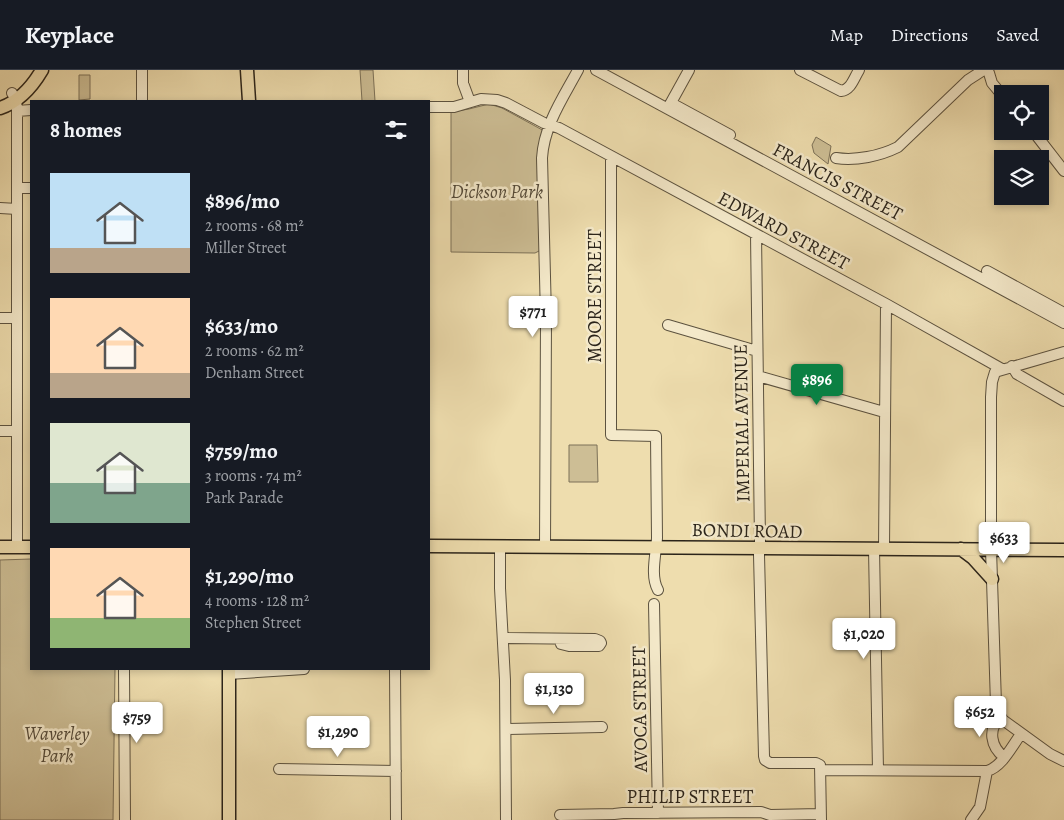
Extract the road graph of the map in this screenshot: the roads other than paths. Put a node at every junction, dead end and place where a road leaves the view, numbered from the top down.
1 (33, 70) edge
2 (42, 70) edge
3 (142, 70) edge
4 (248, 70) edge
5 (463, 70) edge
6 (578, 70) edge
7 (596, 70) edge
8 (689, 70) edge
9 (800, 70) edge
10 (859, 70) edge
11 (987, 71) edge
12 (994, 85) edge
13 (0, 98) edge
14 (142, 100) edge
15 (249, 100) edge
16 (15, 101) junction
17 (470, 102) junction
18 (669, 106) junction
19 (430, 107) edge
20 (0, 108) edge
21 (30, 109) edge
22 (549, 125) junction
23 (730, 135) dead end
24 (1040, 140) edge
25 (611, 158) junction
26 (836, 158) dead end
27 (1064, 171) edge
28 (17, 188) junction
29 (30, 188) edge
30 (0, 208) edge
31 (17, 208) junction
32 (756, 234) junction
33 (987, 271) dead end
34 (886, 304) junction
35 (1064, 313) edge
36 (0, 318) edge
37 (17, 318) junction
38 (1064, 323) edge
39 (668, 325) dead end
40 (757, 351) junction
41 (1064, 352) edge
42 (1007, 367) junction
43 (758, 376) junction
44 (1064, 400) edge
45 (884, 412) junction
46 (0, 431) edge
47 (17, 431) junction
48 (430, 546) edge
49 (500, 546) junction
50 (0, 547) edge
51 (17, 547) junction
52 (30, 547) edge
53 (546, 547) junction
54 (656, 547) junction
55 (760, 549) junction
56 (879, 549) junction
57 (961, 549) junction
58 (991, 549) junction
59 (1064, 550) edge
60 (992, 579) junction
61 (658, 590) dead end
62 (654, 604) dead end
63 (503, 638) junction
64 (560, 640) dead end
65 (124, 670) edge
66 (266, 670) edge
67 (395, 670) edge
68 (229, 671) edge
69 (1001, 717) junction
70 (602, 727) dead end
71 (506, 729) junction
72 (1021, 734) junction
73 (1004, 757) junction
74 (1064, 761) edge
75 (279, 769) dead end
76 (821, 770) junction
77 (878, 770) junction
78 (987, 771) junction
79 (396, 772) junction
80 (658, 812) junction
81 (560, 815) dead end
82 (722, 816) edge
83 (614, 817) edge
84 (821, 817) edge
85 (125, 820) edge
86 (229, 820) edge
87 (396, 820) edge
88 (506, 820) edge
89 (971, 820) edge

1 - 16 main road
2 - 16 main road
3 - 14 street
4 - 15 main road
5 - 17 street
6 - 22 street
7 - 18 street, FRANCIS STREET
8 - 18 street
9 - 10 street
11 - 12 street
11 - 26 street
13 - 16 main road
16 - 20 main road
16 - 21 street
16 - 28 street
17 - 19 street, EDWARD STREET
17 - 22 street, EDWARD STREET
18 - 23 street, FRANCIS STREET
18 - 38 street, FRANCIS STREET
22 - 25 street, EDWARD STREET
22 - 53 street
24 - 27 street
25 - 32 street, EDWARD STREET
25 - 54 street, MOORE STREET
28 - 29 street
28 - 31 street
30 - 31 street
31 - 37 street
32 - 34 street, EDWARD STREET
32 - 40 street, IMPERIAL AVENUE
33 - 35 street
34 - 42 street, EDWARD STREET
34 - 45 street
36 - 37 street
37 - 47 street
39 - 40 street
40 - 43 street, IMPERIAL AVENUE
41 - 42 street
42 - 44 street, EDWARD STREET
42 - 58 street
43 - 45 street
43 - 55 street, IMPERIAL AVENUE
45 - 56 street
46 - 47 street
47 - 51 street
48 - 49 main road, BONDI ROAD
49 - 53 main road, BONDI ROAD
49 - 63 street
50 - 51 main road
51 - 52 main road
53 - 54 main road, BONDI ROAD
54 - 55 main road, BONDI ROAD
54 - 61 street
55 - 56 main road, BONDI ROAD
55 - 76 street, IMPERIAL AVENUE
56 - 57 main road, BONDI ROAD
56 - 77 street
57 - 58 main road, BONDI ROAD
57 - 60 main road
58 - 59 main road, BONDI ROAD
58 - 60 street
60 - 69 street
62 - 80 street, AVOCA STREET
63 - 64 street
63 - 71 street
65 - 85 street
66 - 68 street
67 - 79 street
68 - 86 main road
69 - 72 street
69 - 73 street
70 - 71 street
71 - 88 street
72 - 73 street
72 - 74 street
73 - 78 street
75 - 79 street
76 - 77 street, IMPERIAL AVENUE
76 - 84 street
77 - 78 street, IMPERIAL AVENUE
78 - 89 street
79 - 87 street
80 - 82 street, PHILIP STREET
80 - 83 street, PHILIP STREET
81 - 83 street, PHILIP STREET
82 - 84 street, PHILIP STREET

